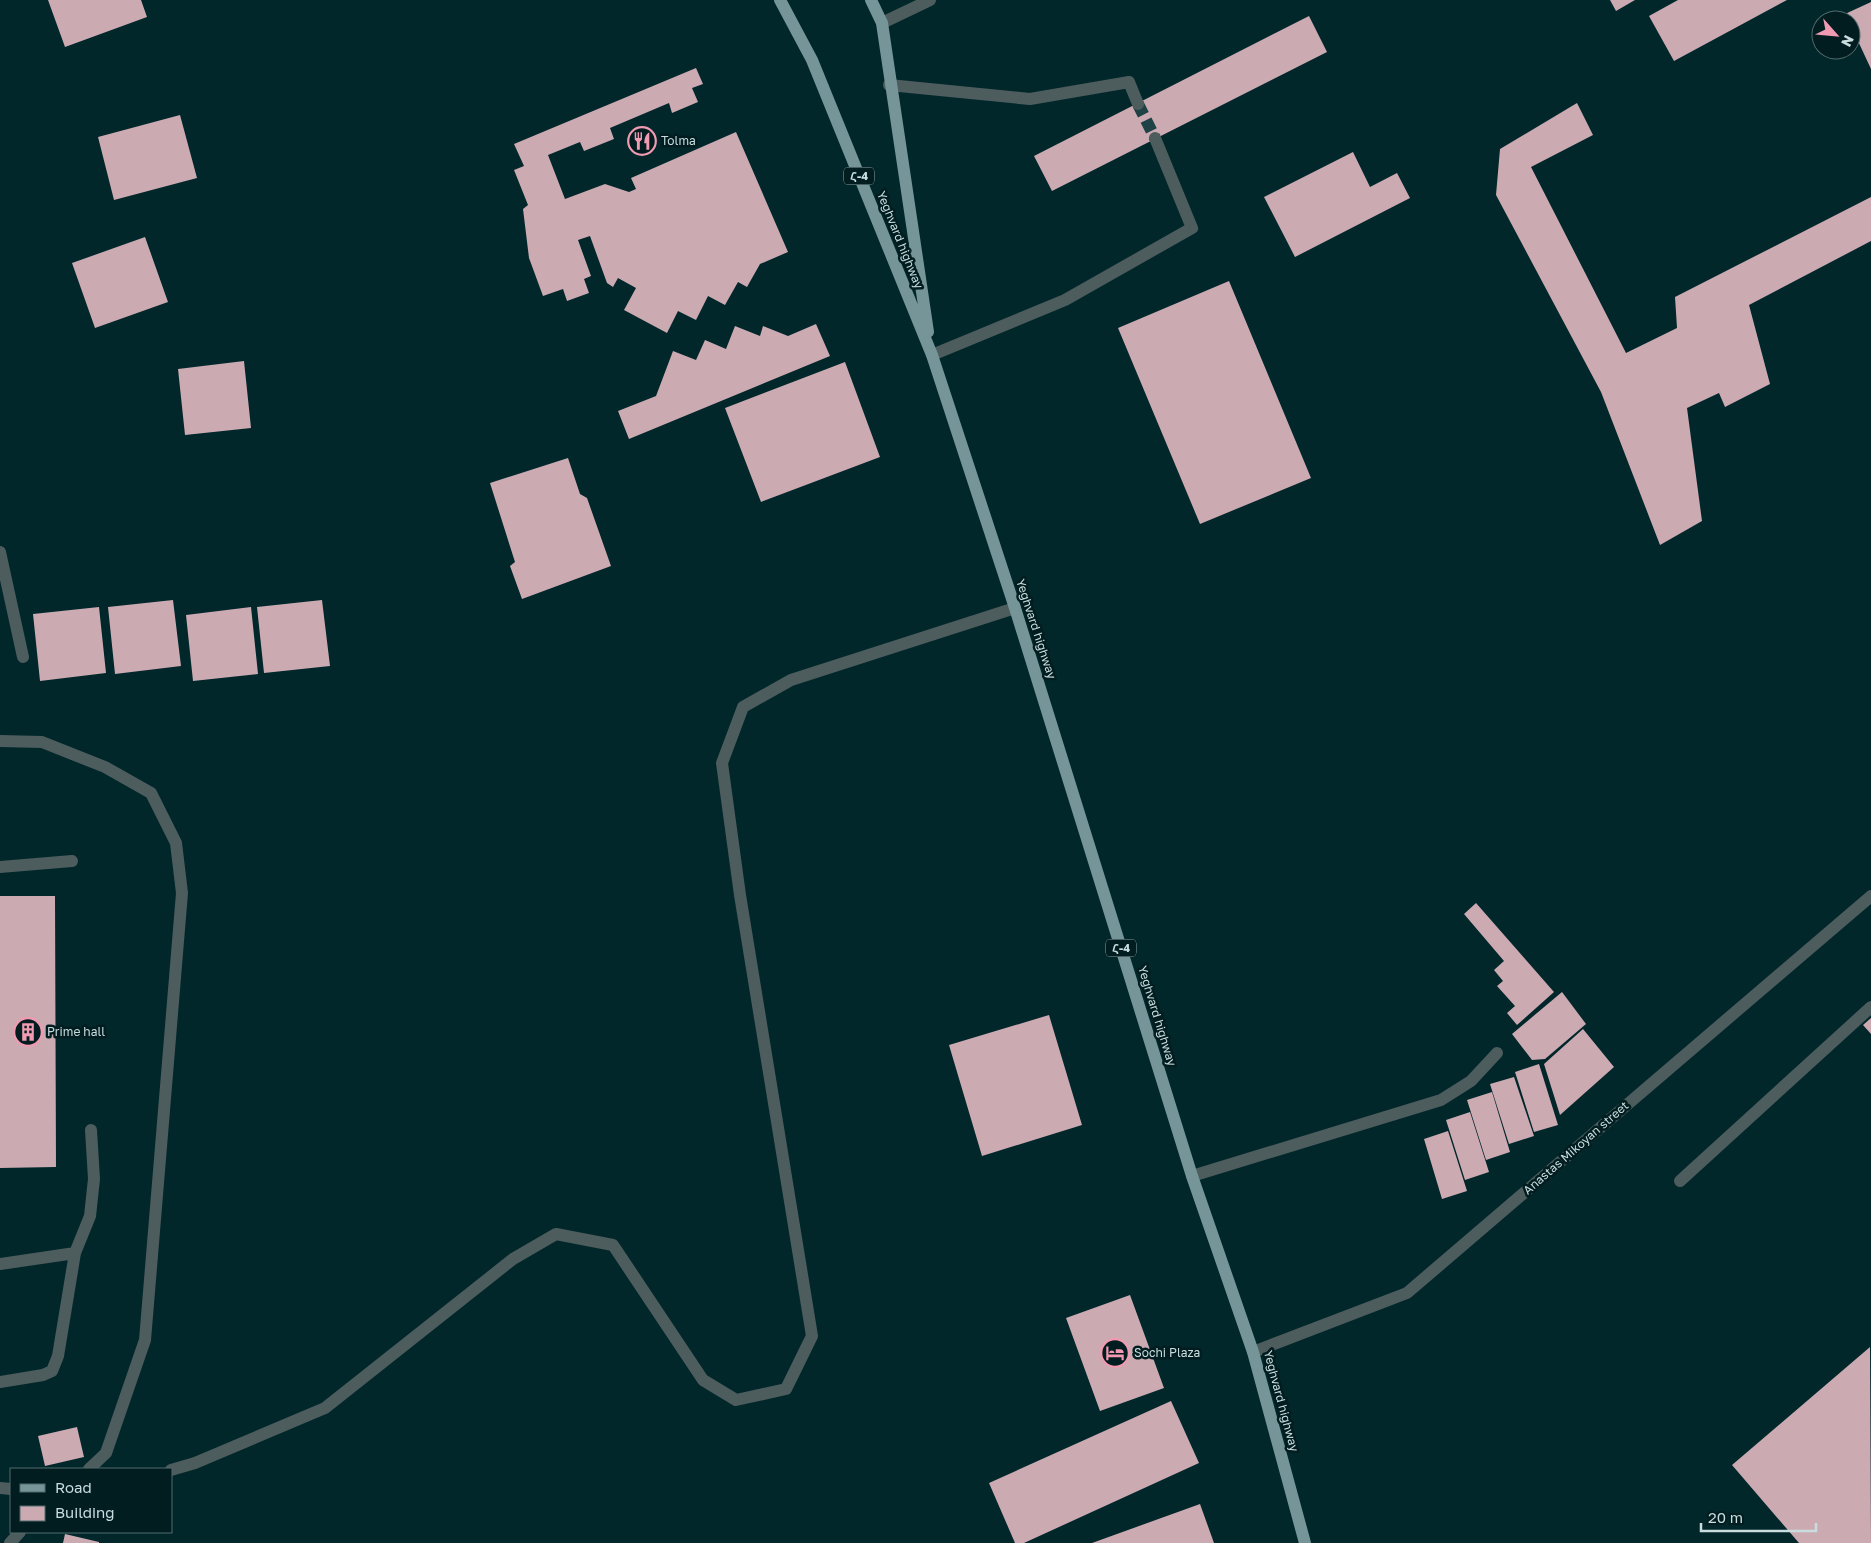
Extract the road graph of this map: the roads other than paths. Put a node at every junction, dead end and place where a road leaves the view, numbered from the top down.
1 (780, 0) edge
2 (871, 0) edge
3 (930, 0) edge
4 (882, 23) junction
5 (890, 86) junction
6 (1138, 104) tunnel mouth
7 (1155, 138) tunnel mouth
8 (932, 354) junction
9 (0, 552) edge
10 (1015, 608) junction
11 (23, 657) dead end
12 (0, 741) edge
13 (72, 861) dead end
14 (0, 867) edge
15 (1871, 898) edge
16 (1871, 1007) edge
17 (1496, 1052) dead end
18 (91, 1130) dead end
19 (1192, 1176) junction
20 (1680, 1181) dead end
21 (75, 1253) junction
22 (0, 1264) edge
23 (1253, 1352) junction
24 (0, 1382) edge
25 (90, 1468) edge
26 (172, 1470) edge
27 (19, 1533) edge
28 (10, 1543) edge
29 (1305, 1543) edge

1 - 8 main road, Yeghvard highway / Հ-4
2 - 4 main road, Yeghvard highway / Հ-4
3 - 4 street
4 - 5 main road, Yeghvard highway / Հ-4
5 - 6 street
5 - 8 main road, Yeghvard highway / Հ-4
7 - 8 street
8 - 10 main road, Yeghvard highway / Հ-4
9 - 11 street
10 - 19 main road, Yeghvard highway / Հ-4
10 - 26 street
12 - 25 street
13 - 14 street
15 - 23 street, Anastas Mikoyan street
16 - 20 street
17 - 19 street
18 - 21 street
19 - 23 main road, Yeghvard highway / Հ-4
21 - 22 street
21 - 24 street
23 - 29 main road, Yeghvard highway / Հ-4
27 - 28 street

